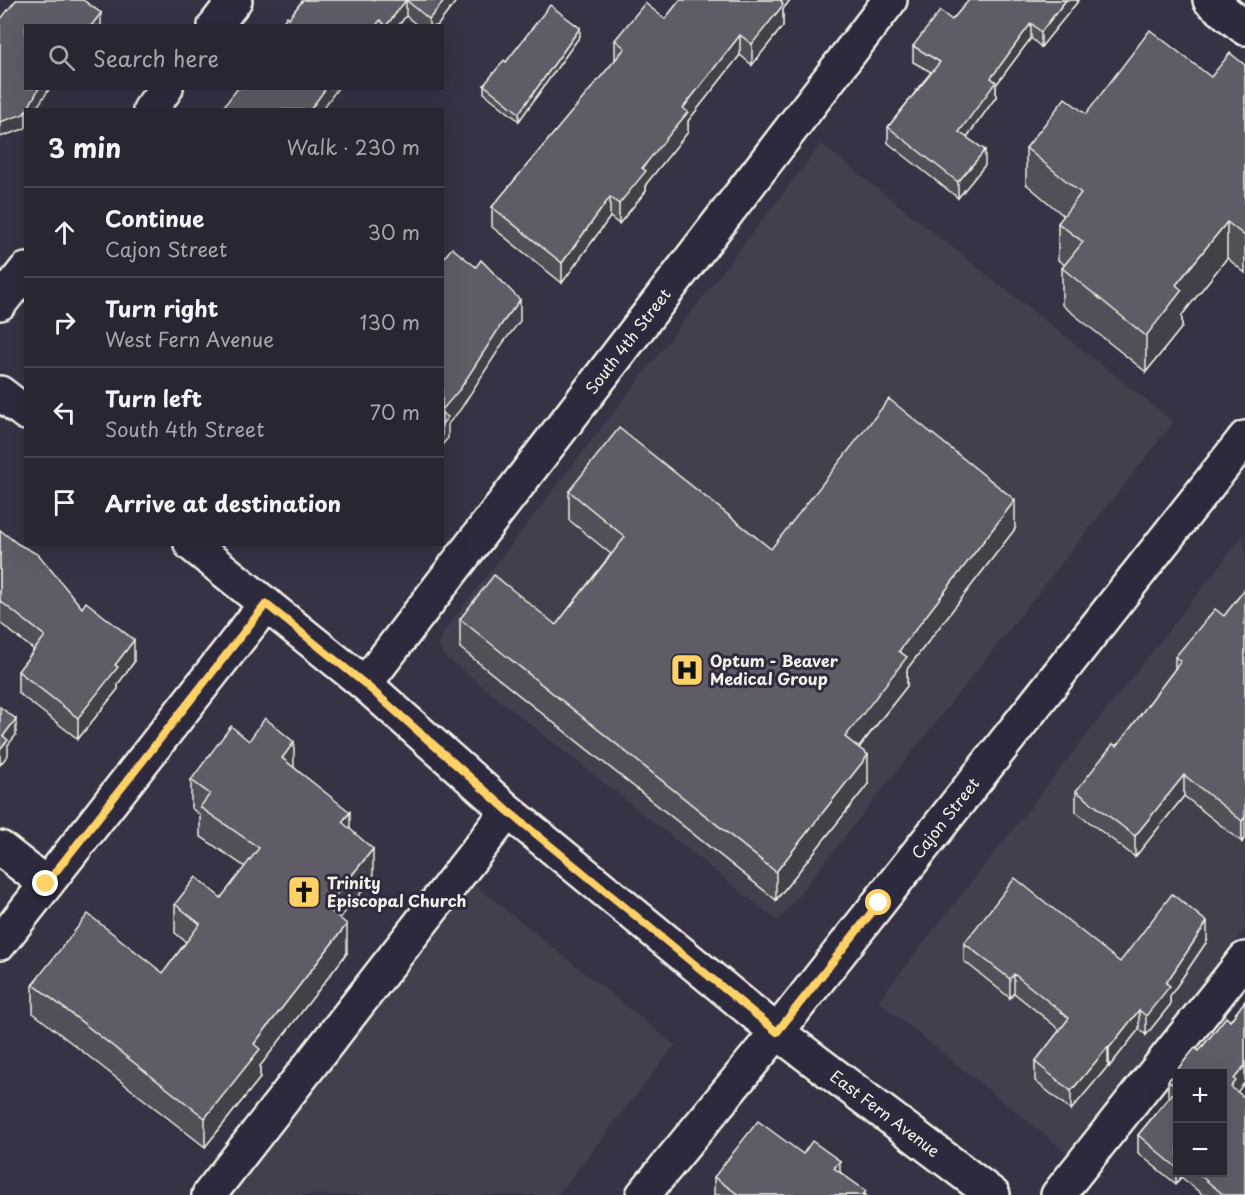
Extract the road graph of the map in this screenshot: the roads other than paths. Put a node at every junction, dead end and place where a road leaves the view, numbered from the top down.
1 (235, 0) edge
2 (890, 0) edge
3 (1210, 0) edge
4 (217, 24) edge
5 (1245, 28) edge
6 (165, 90) edge
7 (151, 108) edge
8 (24, 273) edge
9 (0, 303) edge
10 (0, 393) edge
11 (24, 411) edge
12 (1245, 438) edge
13 (194, 546) edge
14 (266, 604) junction
15 (365, 684) junction
16 (508, 811) junction
17 (0, 848) edge
18 (46, 884) junction
19 (0, 943) edge
20 (1245, 959) edge
21 (777, 1032) junction
22 (974, 1190) edge
23 (209, 1195) edge
24 (643, 1195) edge
25 (1058, 1195) edge

1 - 4 street
2 - 15 street, South 4th Street
3 - 5 street
6 - 7 street
8 - 9 street
10 - 11 street
12 - 21 street, Cajon Street
13 - 14 street, East Fern Avenue
14 - 15 street, East Fern Avenue
14 - 18 street
15 - 16 street, East Fern Avenue
16 - 21 street, East Fern Avenue
16 - 23 street
17 - 18 street
18 - 19 street
20 - 25 street
21 - 22 street, East Fern Avenue
21 - 24 street, Cajon Street

